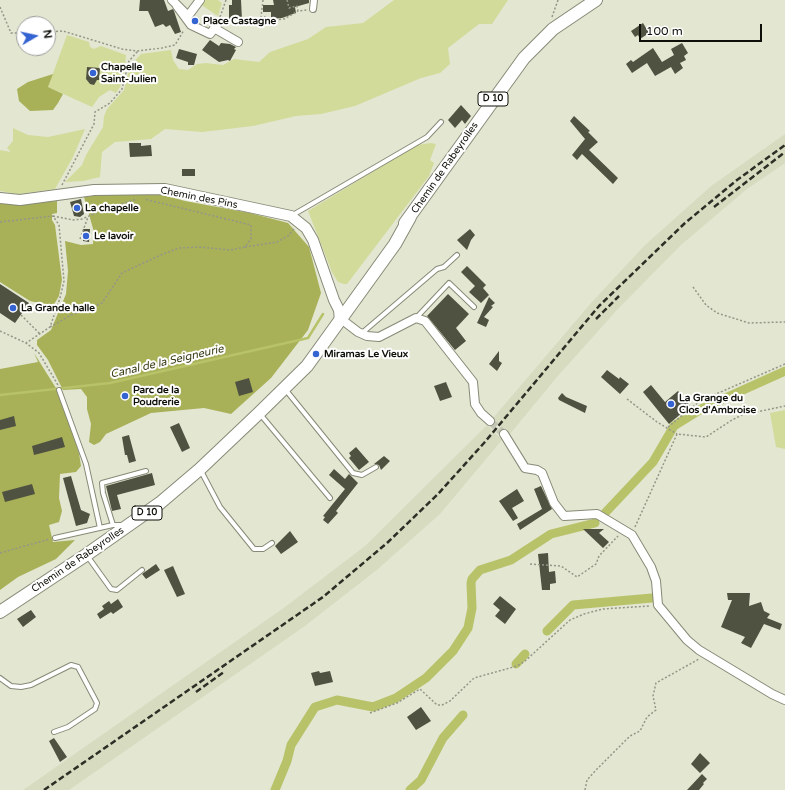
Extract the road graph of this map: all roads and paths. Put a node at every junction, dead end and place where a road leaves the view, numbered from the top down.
1 (200, 0) edge
2 (226, 0) edge
3 (263, 0) edge
4 (287, 0) edge
5 (314, 0) edge
6 (558, 0) edge
7 (596, 0) edge
8 (174, 3) edge
9 (0, 8) edge
10 (313, 9) joint
11 (298, 11) junction
12 (188, 19) junction
13 (214, 29) junction
14 (553, 29) junction
15 (56, 31) edge
16 (16, 33) edge
17 (238, 42) dead end
18 (138, 51) junction
19 (441, 122) dead end
20 (66, 175) dead end
21 (0, 198) edge
22 (53, 216) junction
23 (88, 216) junction
24 (290, 216) junction
25 (410, 217) junction
26 (0, 222) edge
27 (300, 223) junction
28 (80, 239) dead end
29 (245, 247) junction
30 (457, 255) dead end
31 (693, 287) dead end
32 (474, 307) dead end
33 (338, 314) junction
34 (21, 315) dead end
35 (416, 318) junction
36 (785, 322) edge
37 (50, 327) junction
38 (0, 331) edge
39 (40, 334) junction
40 (361, 334) junction
41 (26, 344) junction
42 (785, 364) edge
43 (59, 388) joint
44 (282, 390) junction
45 (627, 399) dead end
46 (785, 406) edge
47 (259, 413) junction
48 (490, 421) tunnel mouth
49 (668, 427) junction
50 (504, 434) tunnel mouth
51 (677, 434) junction
52 (376, 467) dead end
53 (200, 469) junction
54 (146, 471) dead end
55 (330, 498) dead end
56 (113, 525) junction
57 (131, 525) junction
58 (100, 528) junction
59 (623, 530) junction
60 (632, 535) junction
61 (55, 538) joint
62 (272, 543) dead end
63 (0, 553) edge
64 (86, 555) junction
65 (530, 564) dead end
66 (142, 570) dead end
67 (658, 605) junction
68 (0, 612) edge
69 (709, 656) junction
70 (0, 678) edge
71 (785, 700) edge
72 (370, 713) dead end
73 (54, 732) dead end
74 (585, 790) edge

1 - 12 street
2 - 13 path
3 - 11 path
4 - 11 path
5 - 10 street
6 - 14 path
7 - 14 main road, Chemin de Rabeyrolles / D 10
8 - 12 street
9 - 16 path
10 - 11 path
12 - 13 street
12 - 18 path
13 - 17 street
14 - 25 main road, Chemin de Rabeyrolles / D 10
15 - 18 path
18 - 20 path
19 - 24 lane
21 - 24 street, Chemin des Pins
22 - 23 path
22 - 26 path
22 - 37 path
23 - 28 path
23 - 29 path
24 - 27 street, Chemin des Pins
25 - 33 main road, Chemin de Rabeyrolles / D 10
25 - 33 main road, Chemin de Rabeyrolles / D 10
27 - 29 path
27 - 33 street, Chemin des Pins
29 - 37 path
30 - 40 lane
31 - 36 path
32 - 35 lane
33 - 40 street
33 - 44 main road, Chemin de Rabeyrolles / D 10
33 - 44 main road, Chemin de Rabeyrolles / D 10
34 - 39 path
35 - 40 street
35 - 48 street
37 - 39 path
38 - 41 path
39 - 41 path
41 - 43 path
42 - 49 path
43 - 58 lane
44 - 47 main road, Chemin de Rabeyrolles / D 10
44 - 52 lane
45 - 49 path
46 - 51 path
47 - 53 main road, Chemin de Rabeyrolles / D 10
47 - 55 lane
49 - 51 path
50 - 59 street
51 - 60 path
53 - 57 main road, Chemin de Rabeyrolles / D 10
53 - 62 lane
54 - 56 lane
56 - 57 lane
56 - 58 lane
57 - 64 main road, Chemin de Rabeyrolles / D 10
58 - 61 lane
59 - 60 street
59 - 65 path
60 - 67 street
61 - 63 path
64 - 66 lane
64 - 68 main road, Chemin de Rabeyrolles / D 10
67 - 69 street
67 - 72 path
69 - 71 street
69 - 74 path
70 - 73 lane

